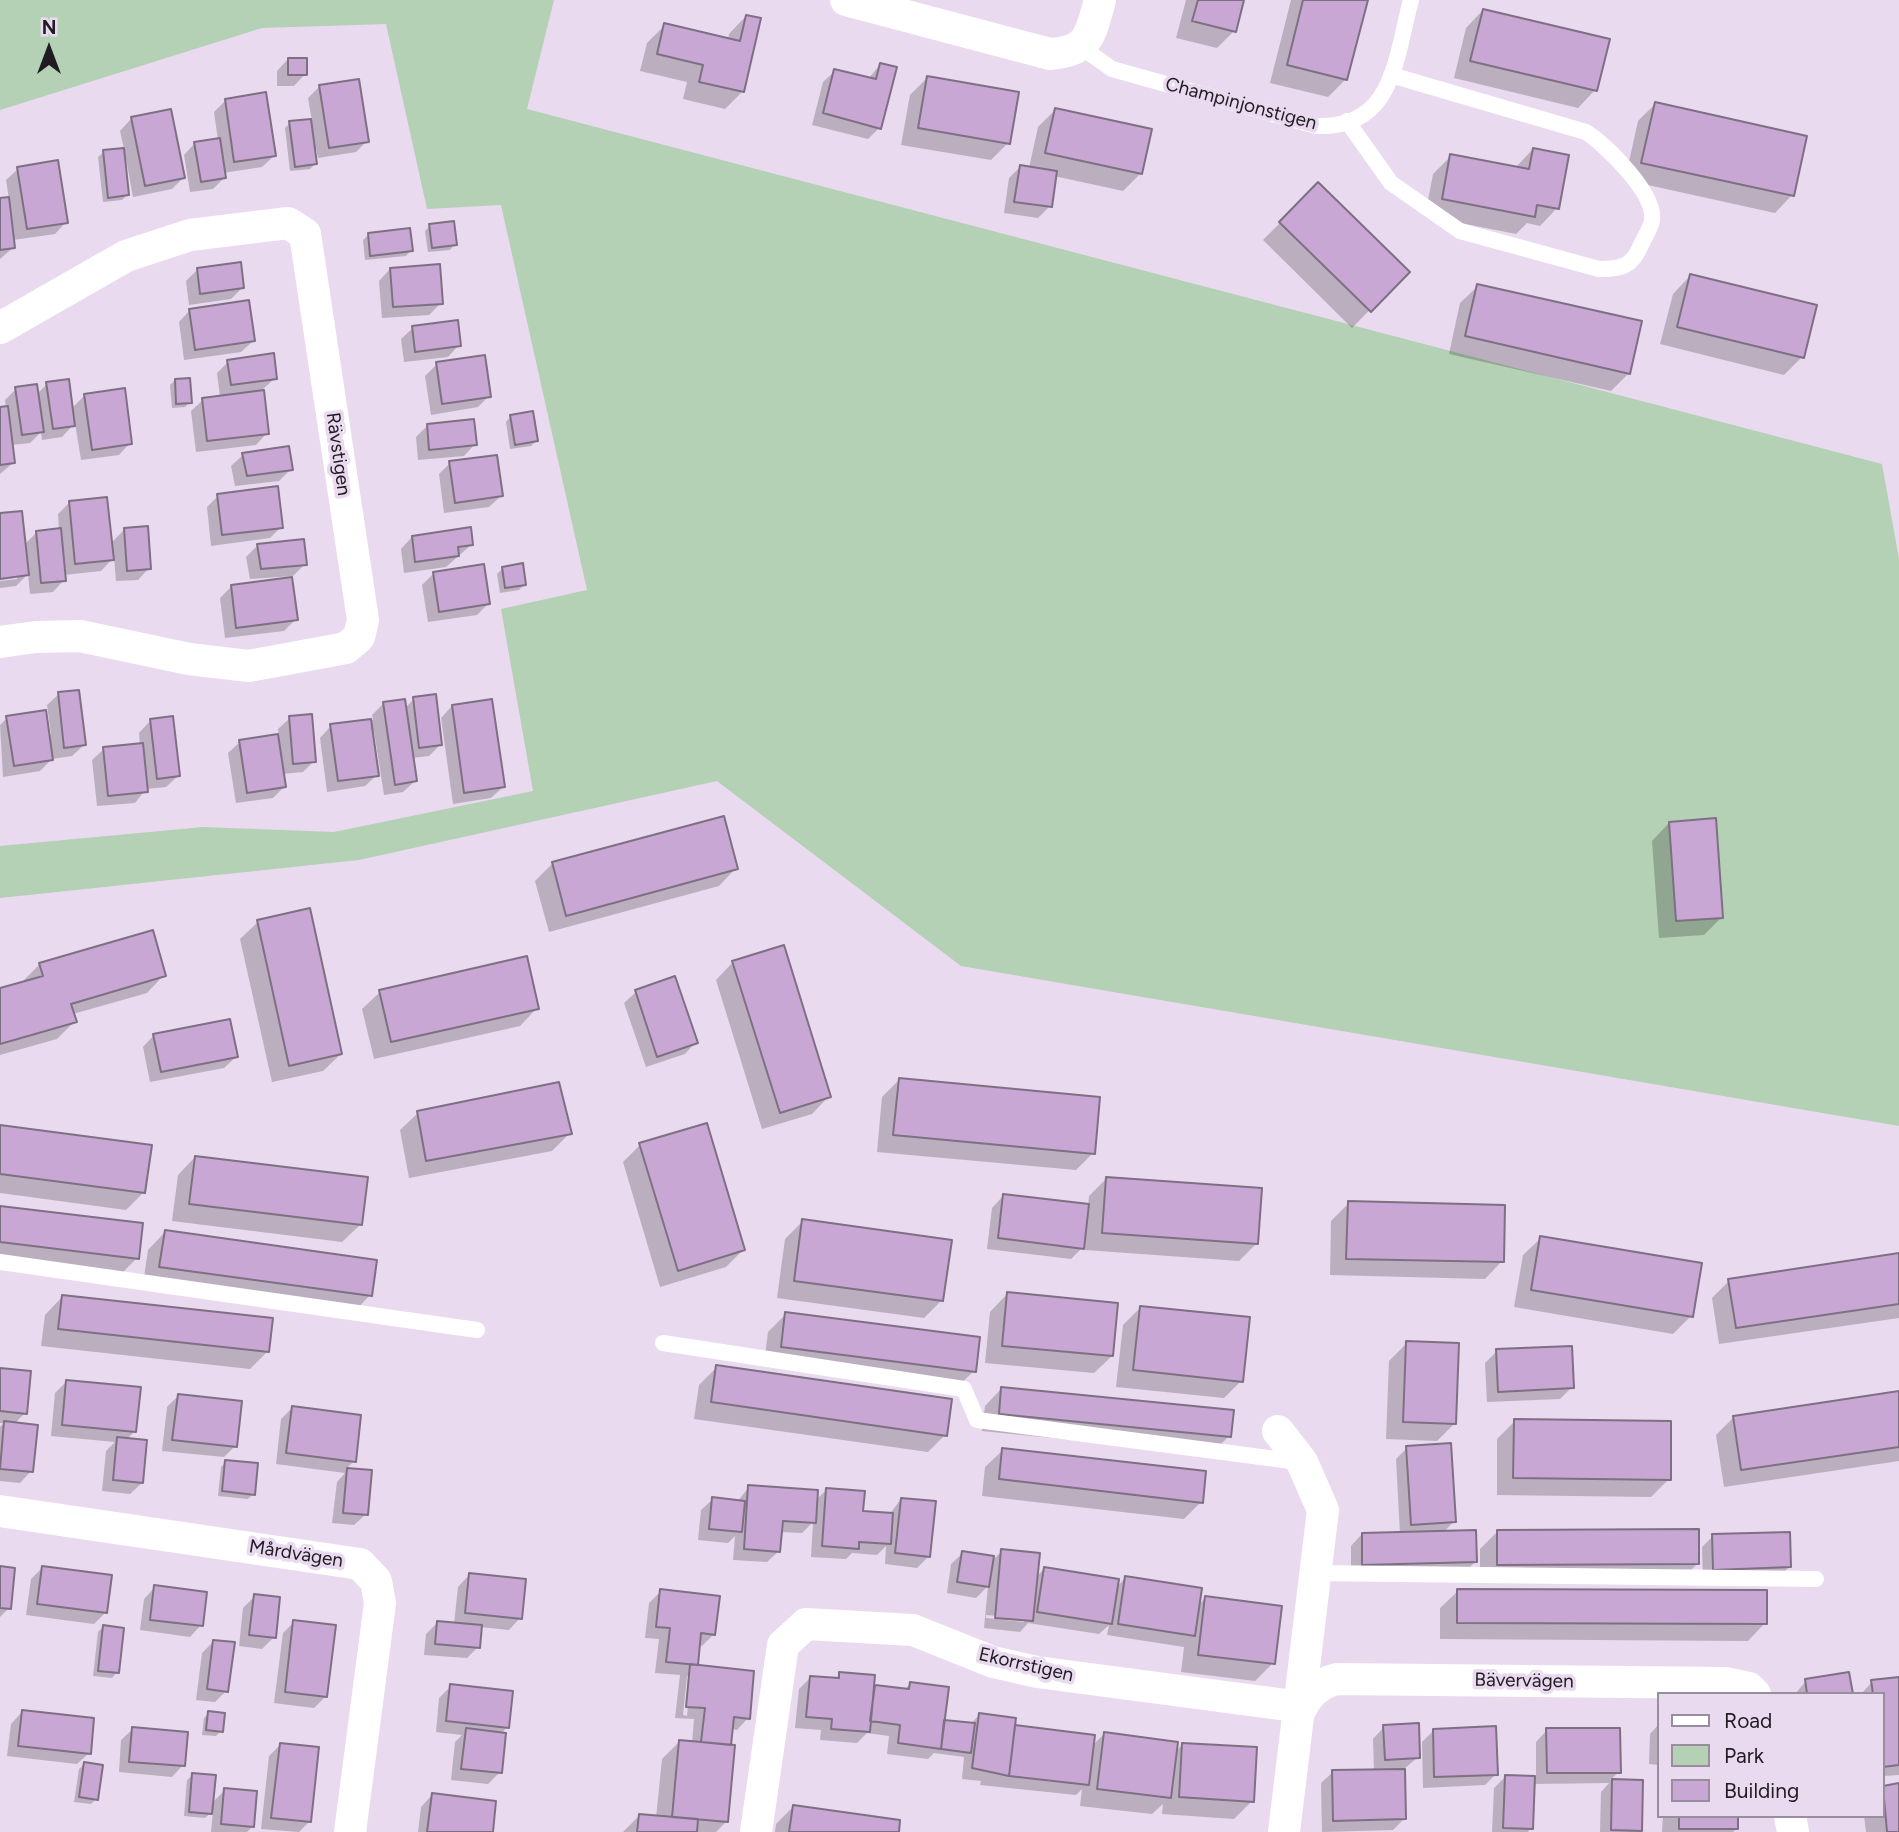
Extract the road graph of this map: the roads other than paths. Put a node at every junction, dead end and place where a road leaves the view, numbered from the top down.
1 (846, 0) edge
2 (1100, 0) edge
3 (1411, 0) edge
4 (1081, 47) junction
5 (1391, 75) junction
6 (1347, 121) junction
7 (0, 328) edge
8 (0, 642) edge
9 (0, 1262) edge
10 (477, 1330) dead end
11 (663, 1343) dead end
12 (1278, 1431) dead end
13 (1302, 1462) junction
14 (0, 1511) edge
15 (1316, 1573) junction
16 (1816, 1579) dead end
17 (1753, 1692) edge
18 (1302, 1707) junction
19 (350, 1832) edge
20 (756, 1832) edge
21 (1284, 1832) edge

1 - 4 street
2 - 4 street
3 - 5 lane, Champinjonstigen
4 - 6 lane, Champinjonstigen
5 - 6 lane, Champinjonstigen
5 - 6 lane
7 - 8 street, Rävstigen
9 - 10 lane
11 - 13 lane
12 - 13 street
13 - 15 street
14 - 19 street, Mårdvägen
15 - 16 lane
15 - 18 street
17 - 18 street, Bävervägen
18 - 20 street, Ekorrstigen
18 - 21 street

